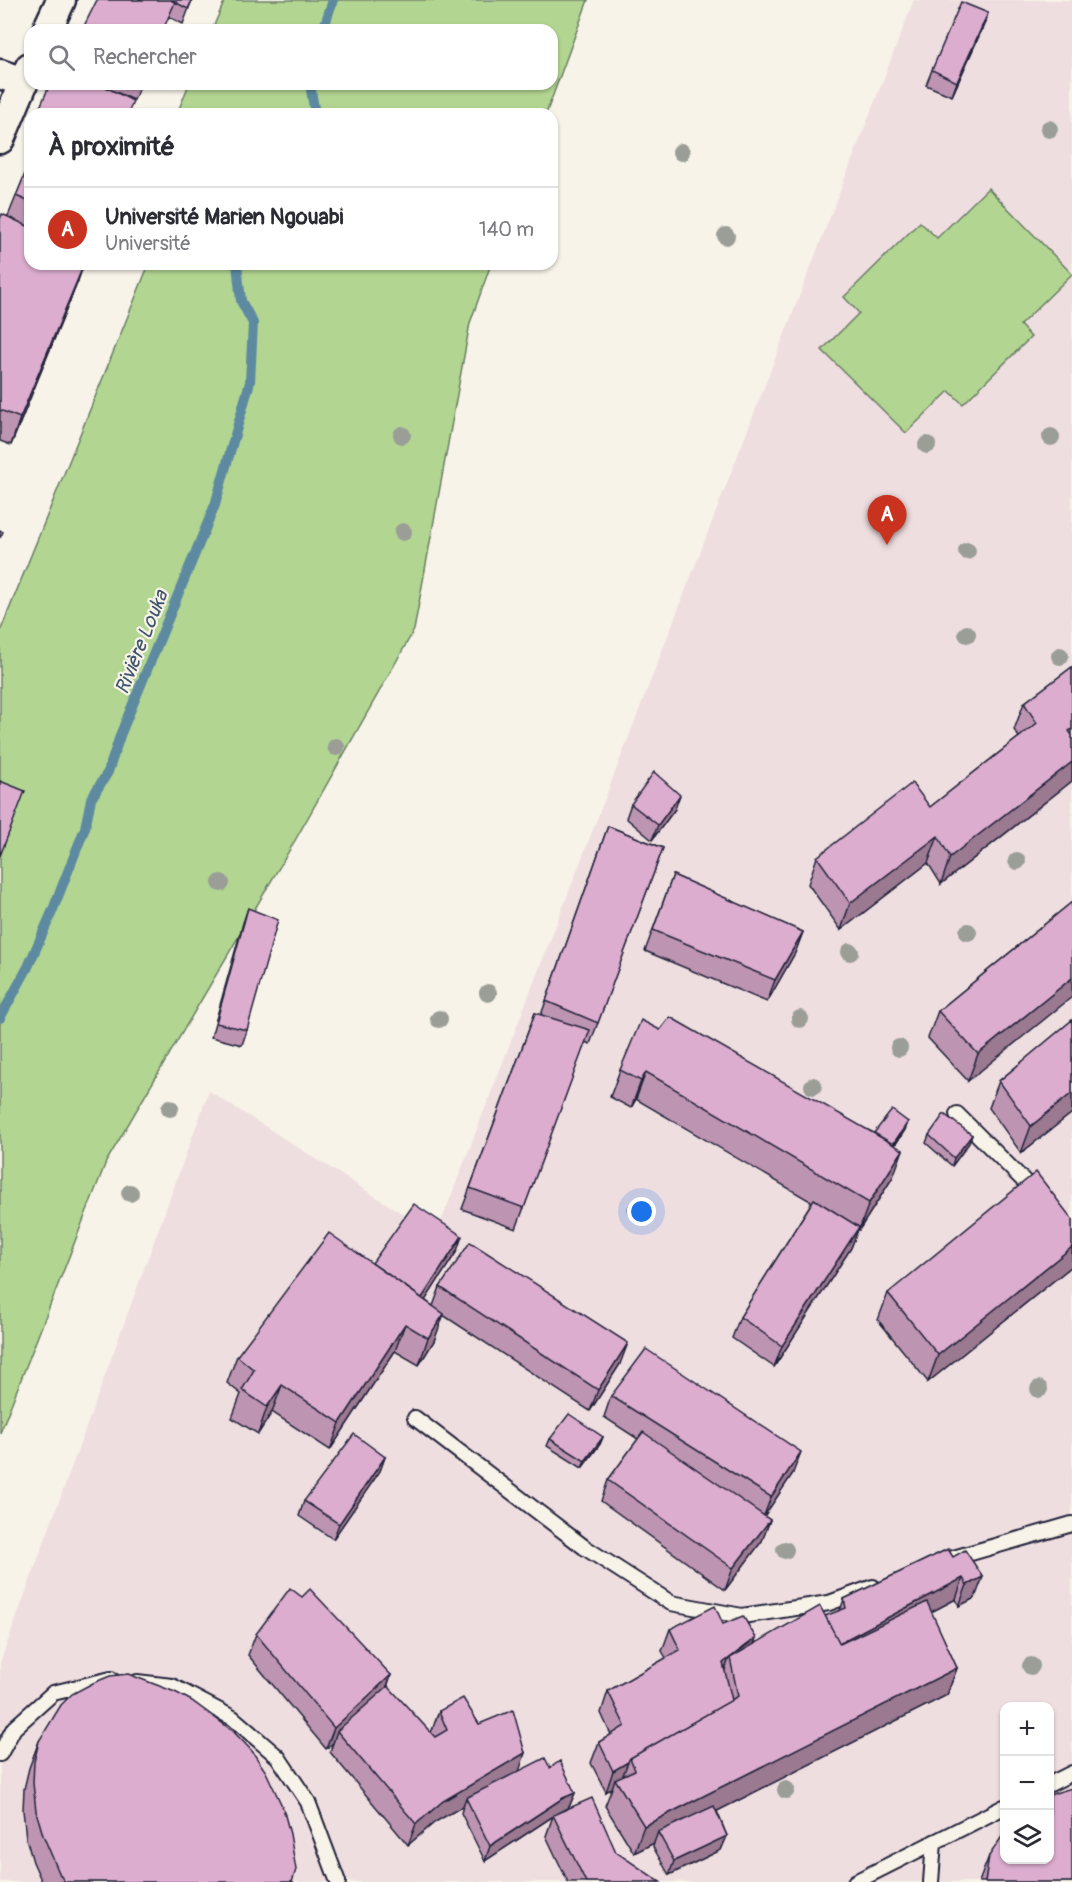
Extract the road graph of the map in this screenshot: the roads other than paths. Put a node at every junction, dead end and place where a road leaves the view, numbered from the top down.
1 (61, 0) edge
2 (50, 24) edge
3 (18, 75) edge
4 (0, 139) edge
5 (957, 1114) dead end
6 (1047, 1204) edge
7 (416, 1418) dead end
8 (1072, 1524) edge
9 (932, 1565) edge
10 (881, 1584) edge
11 (0, 1754) edge
12 (1072, 1773) edge
13 (1054, 1782) edge
14 (1000, 1809) edge
15 (934, 1842) junction
16 (338, 1882) edge
17 (855, 1882) edge
18 (931, 1882) edge

1 - 2 street
3 - 4 street
5 - 6 lane
7 - 10 lane
8 - 9 lane
11 - 16 lane
12 - 13 lane
14 - 15 lane
15 - 17 lane
15 - 18 lane

